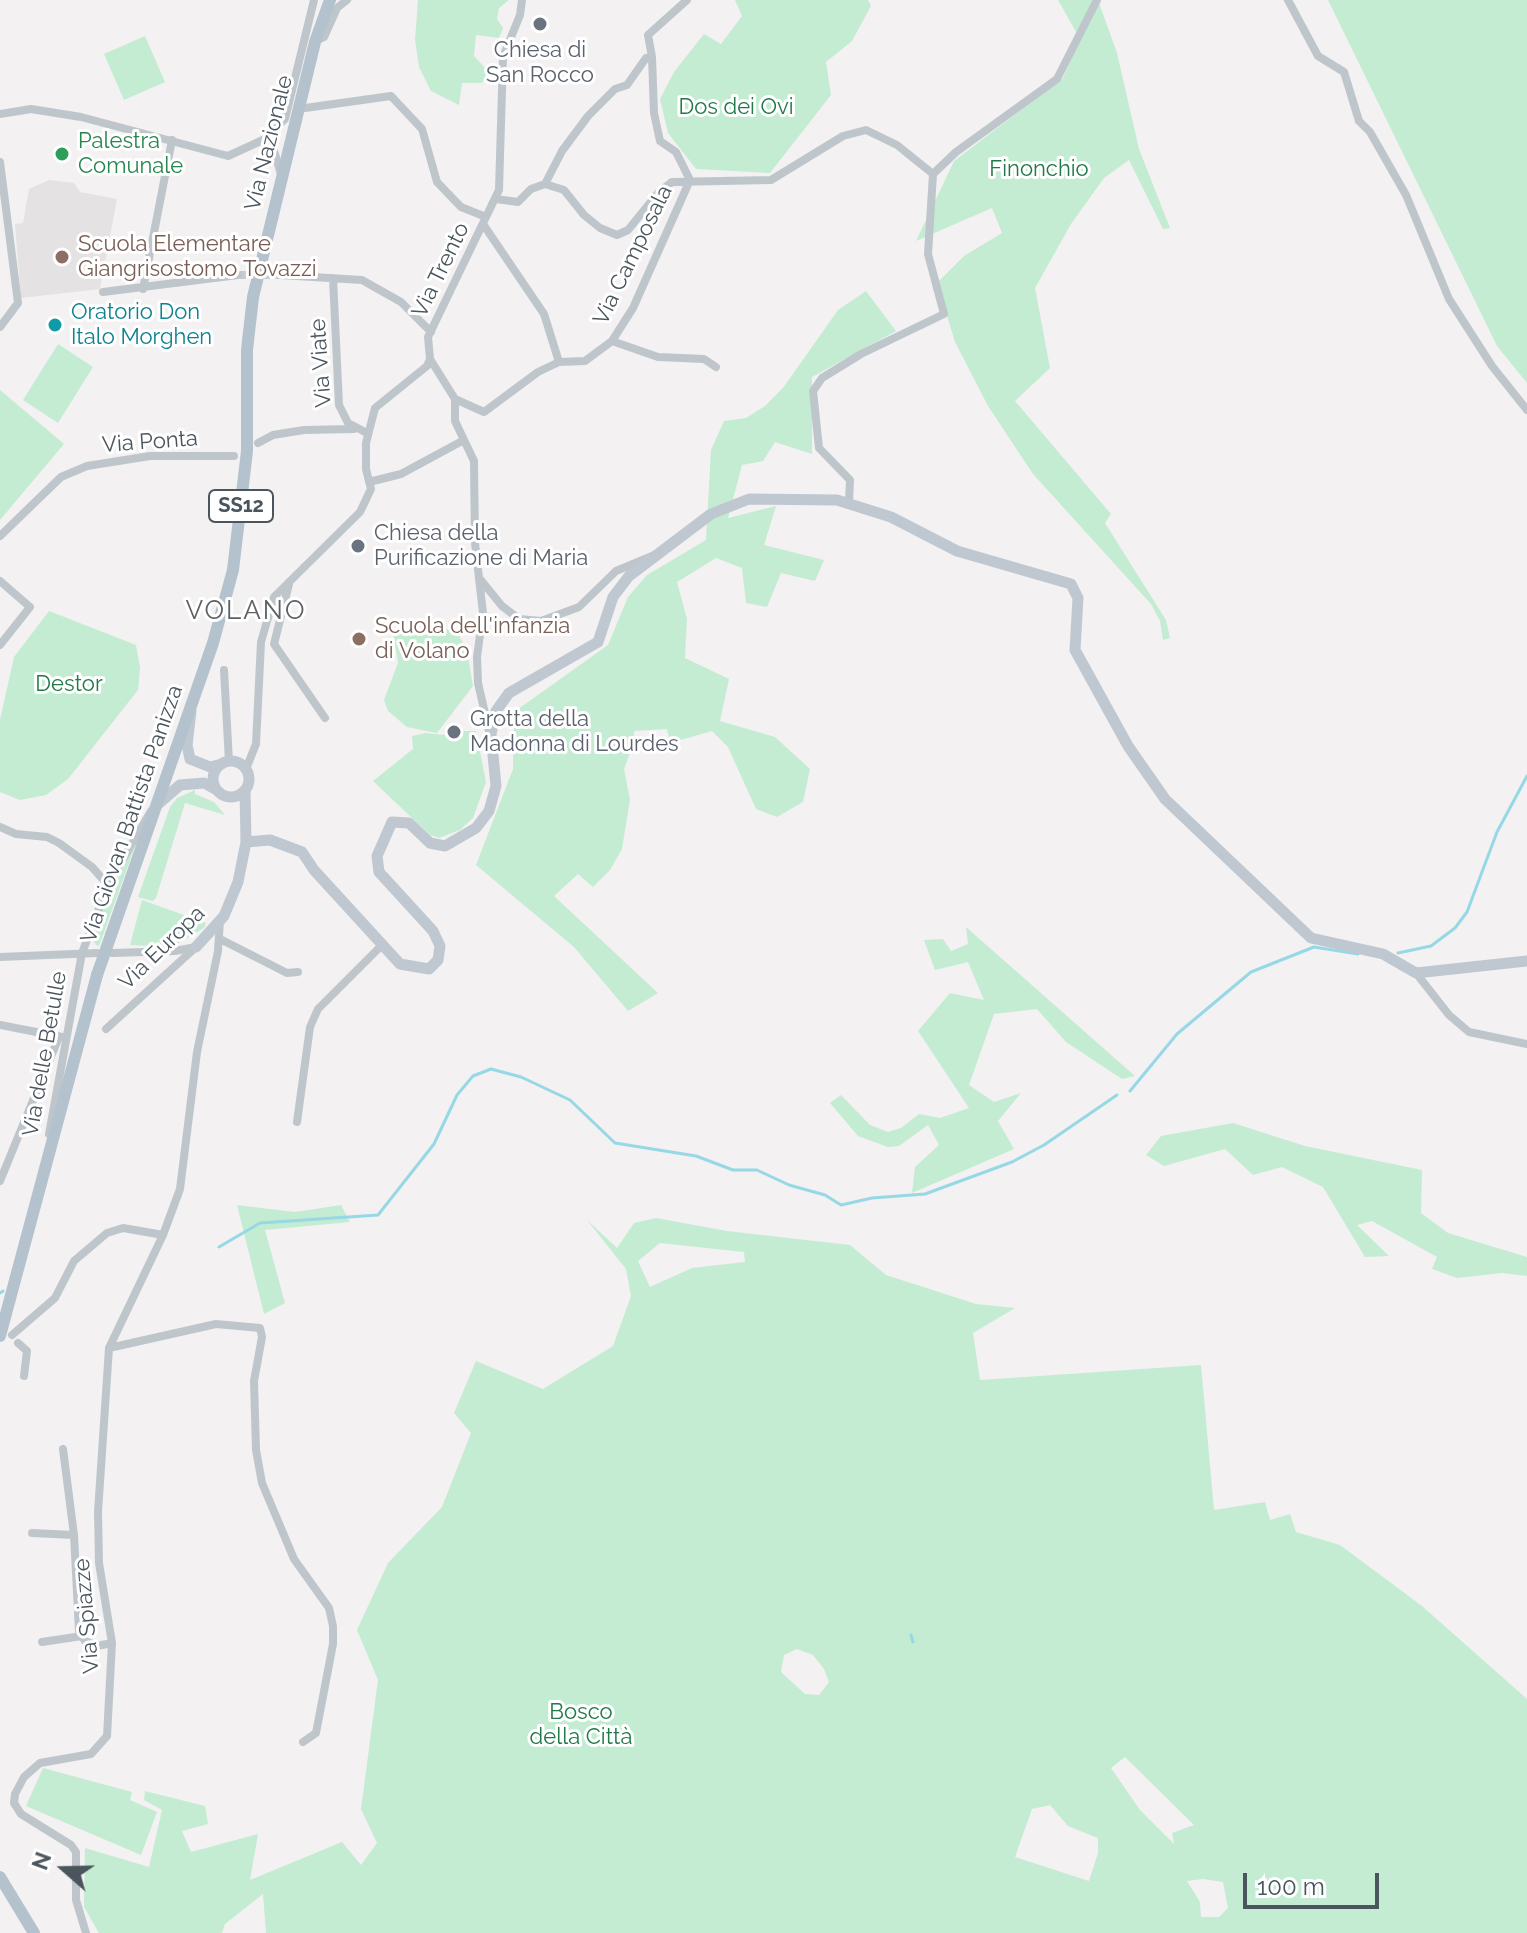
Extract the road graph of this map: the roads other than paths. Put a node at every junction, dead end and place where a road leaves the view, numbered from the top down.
1 (314, 0) edge
2 (330, 0) edge
3 (347, 0) edge
4 (522, 0) edge
5 (687, 0) edge
6 (1097, 0) edge
7 (1288, 0) edge
8 (315, 42) junction
9 (652, 57) junction
10 (298, 109) junction
11 (0, 116) edge
12 (265, 139) junction
13 (172, 140) junction
14 (0, 162) edge
15 (933, 174) junction
16 (282, 178) junction
17 (690, 180) junction
18 (545, 184) junction
19 (496, 199) junction
20 (484, 220) junction
21 (238, 275) tunnel mouth
22 (280, 275) tunnel mouth
23 (333, 278) junction
24 (143, 289) junction
25 (103, 292) dead end
26 (253, 297) joint
27 (0, 327) edge
28 (431, 332) junction
29 (612, 341) junction
30 (430, 359) junction
31 (559, 362) junction
32 (716, 367) dead end
33 (455, 399) junction
34 (1527, 410) edge
35 (354, 429) junction
36 (367, 433) junction
37 (464, 440) junction
38 (258, 443) dead end
39 (234, 456) dead end
40 (369, 482) junction
41 (849, 502) junction
42 (0, 536) edge
43 (659, 555) junction
44 (479, 578) junction
45 (0, 581) edge
46 (290, 583) junction
47 (0, 645) edge
48 (224, 670) dead end
49 (190, 709) junction
50 (325, 718) dead end
51 (492, 747) junction
52 (226, 763) junction
53 (246, 769) junction
54 (217, 790) junction
55 (245, 790) junction
56 (229, 797) junction
57 (157, 806) junction
58 (247, 825) junction
59 (0, 827) edge
60 (246, 842) junction
61 (108, 885) junction
62 (220, 920) junction
63 (220, 939) junction
64 (382, 945) junction
65 (196, 947) junction
66 (82, 953) junction
67 (97, 953) dead end
68 (113, 953) dead end
69 (0, 957) edge
70 (1527, 961) edge
71 (298, 972) dead end
72 (1416, 973) junction
73 (0, 1025) edge
74 (106, 1029) dead end
75 (58, 1037) junction
76 (1527, 1044) edge
77 (297, 1122) dead end
78 (45, 1162) junction
79 (0, 1181) edge
80 (163, 1235) junction
81 (10, 1338) edge
82 (109, 1348) junction
83 (24, 1376) dead end
84 (63, 1449) dead end
85 (32, 1533) dead end
86 (74, 1535) junction
87 (82, 1636) junction
88 (42, 1642) dead end
89 (112, 1643) junction
90 (303, 1742) dead end
91 (0, 1877) edge
92 (34, 1933) edge
93 (86, 1933) edge

1 - 12 street
2 - 8 main road, Via Nazionale / SS12
3 - 8 street
4 - 19 street
5 - 9 street
6 - 15 street
7 - 34 street
8 - 10 main road, Via Nazionale / SS12
9 - 17 street
9 - 18 street
10 - 16 main road, Via Nazionale / SS12
10 - 20 street
11 - 13 street
12 - 13 street
12 - 16 street
13 - 24 street
14 - 27 street
15 - 17 street
15 - 41 street
16 - 26 main road, Via Nazionale / SS12
17 - 18 street
17 - 29 street, Via Camposala
18 - 19 street
19 - 20 street, Via Trento
20 - 28 street, Via Trento
20 - 31 street
21 - 24 street
22 - 23 street
23 - 28 street
23 - 35 street, Via Viate
24 - 25 street
26 - 49 main road, Via Giovan Battista Panizza / SS12
28 - 30 street, Via Trento
29 - 31 street, Via Camposala
29 - 32 street
30 - 33 street
30 - 36 street
31 - 33 street, Via Camposala
33 - 37 street
35 - 36 street, Via Viate
35 - 38 street
36 - 40 street
37 - 40 street
37 - 44 street
39 - 42 street, Via Ponta
40 - 46 street
41 - 43 street
41 - 72 street
43 - 44 street
43 - 51 street
44 - 51 street
45 - 47 street
46 - 50 street
46 - 53 street
48 - 52 street
49 - 52 street
49 - 57 main road, Via Giovan Battista Panizza / SS12
51 - 64 street
52 - 53 street
52 - 54 street
53 - 55 street
54 - 56 street
54 - 57 street
55 - 56 street
55 - 58 street, Via Europa
56 - 58 street
57 - 61 street, Via delle Betulle
57 - 78 main road, Via Giovan Battista Panizza / SS12, bridge
58 - 60 street, Via Europa
59 - 61 street
60 - 62 street, Via Europa
60 - 64 street
61 - 66 street, Via delle Betulle
62 - 63 street, Via Spiazze
62 - 65 street, Via Europa
63 - 71 street
63 - 80 street, Via Spiazze
64 - 77 street
65 - 68 street
65 - 74 street, Via Europa
66 - 67 street
66 - 69 street
66 - 75 street, Via delle Betulle
70 - 72 street
72 - 76 street
73 - 75 street
75 - 78 street, Via delle Betulle
75 - 79 street
78 - 81 main road, Via Giovan Battista Panizza / SS12
80 - 81 street
80 - 82 street, Via Spiazze
81 - 83 street, Via Giovan Battista Panizza
82 - 89 street, Via Spiazze
82 - 90 street
84 - 86 street
85 - 86 street
86 - 87 street
87 - 88 street
87 - 89 street
89 - 93 street, Via Spiazze
91 - 92 main road

